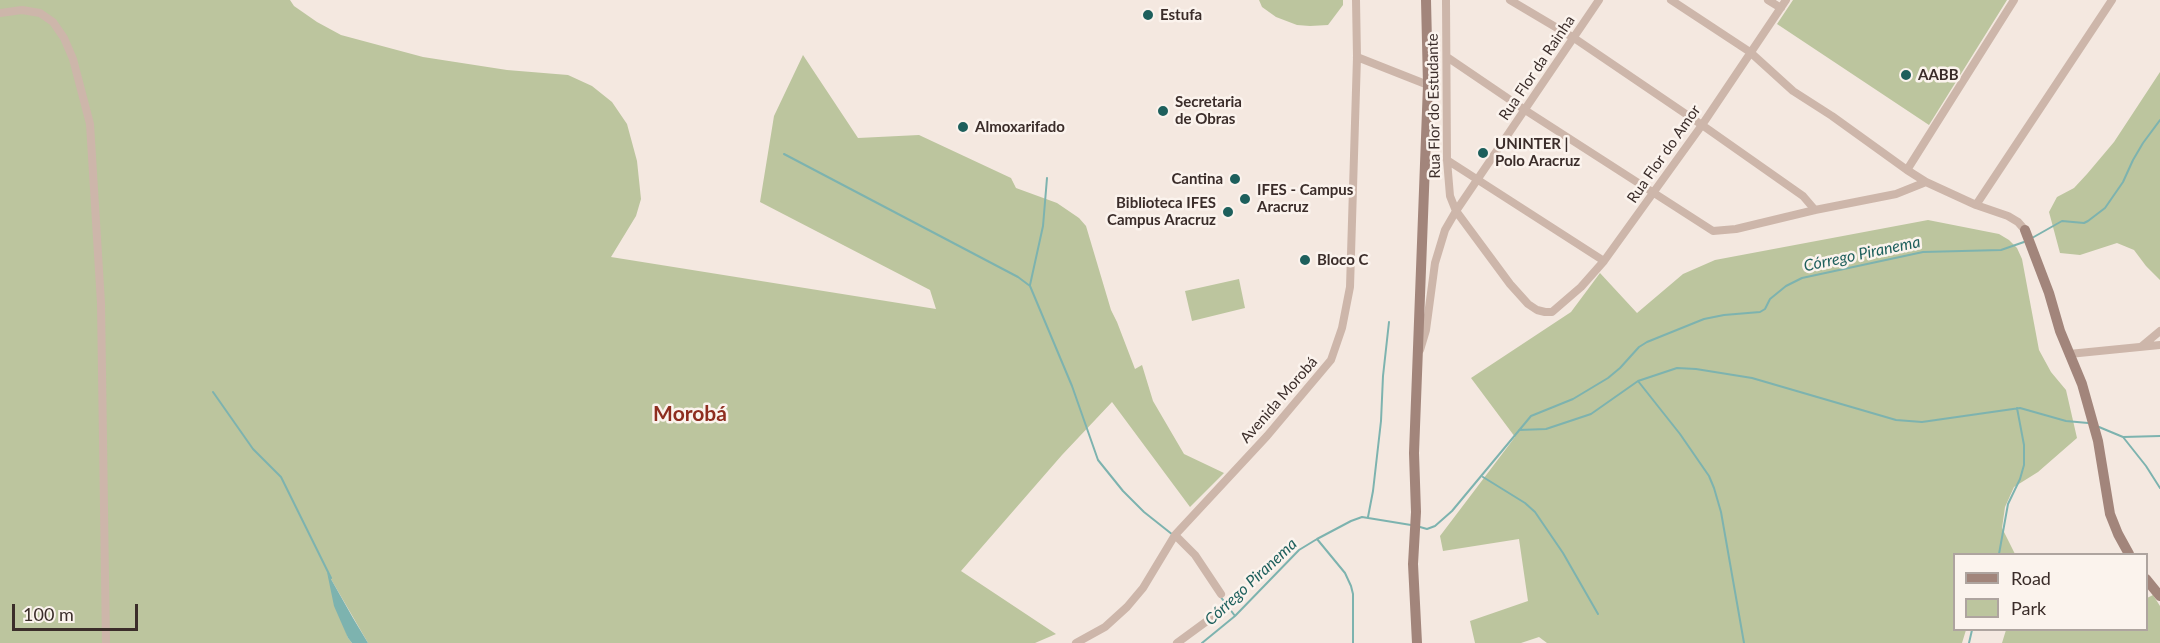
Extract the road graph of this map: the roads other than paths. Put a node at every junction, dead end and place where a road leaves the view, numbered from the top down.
1 (1356, 0) edge
2 (1425, 0) edge
3 (1446, 0) edge
4 (1510, 0) edge
5 (1599, 0) edge
6 (1671, 0) edge
7 (1768, 0) edge
8 (1786, 0) edge
9 (2014, 0) edge
10 (2112, 0) edge
11 (1780, 9) junction
12 (0, 13) edge
13 (1574, 38) junction
14 (1750, 52) junction
15 (1357, 57) junction
16 (1447, 57) junction
17 (1428, 85) junction
18 (1525, 110) junction
19 (1702, 125) junction
20 (1447, 160) junction
21 (1907, 170) junction
22 (1477, 181) junction
23 (1926, 182) junction
24 (1654, 193) junction
25 (1976, 205) junction
26 (1815, 210) junction
27 (1456, 211) junction
28 (2025, 230) joint
29 (1604, 261) junction
30 (1552, 312) joint
31 (2160, 331) edge
32 (2160, 345) edge
33 (2142, 346) junction
34 (1417, 354) junction
35 (2069, 354) junction
36 (1175, 535) junction
37 (2128, 553) edge
38 (2148, 581) edge
39 (1221, 594) dead end
40 (2160, 596) edge
41 (1222, 610) dead end
42 (106, 643) edge
43 (1076, 643) edge
44 (1177, 643) edge
45 (1417, 643) edge

1 - 15 street, Avenida Morobá
2 - 17 main road
3 - 16 street, Rua Flor do Estudante
4 - 13 street
5 - 13 street, Rua Flor da Rainha
6 - 14 street
7 - 11 street
8 - 11 street, Rua Flor do Amor
9 - 21 street
10 - 25 street
11 - 14 street, Rua Flor do Amor
12 - 42 street
13 - 18 street, Rua Flor da Rainha
13 - 19 street
14 - 19 street, Rua Flor do Amor
14 - 21 street
15 - 17 street
15 - 36 street, Avenida Morobá
16 - 18 street
16 - 20 street, Rua Flor do Estudante
17 - 34 main road
18 - 22 street, Rua Flor da Rainha
18 - 24 street
19 - 24 street, Rua Flor do Amor
19 - 26 street
20 - 22 street
20 - 27 street, Rua Flor do Estudante
21 - 23 street
22 - 27 street, Rua Flor da Rainha
22 - 29 street
23 - 25 street
23 - 26 street
24 - 26 street
24 - 29 street, Rua Flor do Amor
25 - 28 street
27 - 30 street, Rua Flor do Estudante
27 - 34 street, Rua Flor da Rainha
28 - 35 main road
29 - 30 street, Rua Flor do Amor
31 - 33 street
32 - 33 street
33 - 35 street
34 - 45 main road
35 - 37 main road
36 - 39 street
36 - 43 street, Avenida Morobá
38 - 40 main road
41 - 44 street

